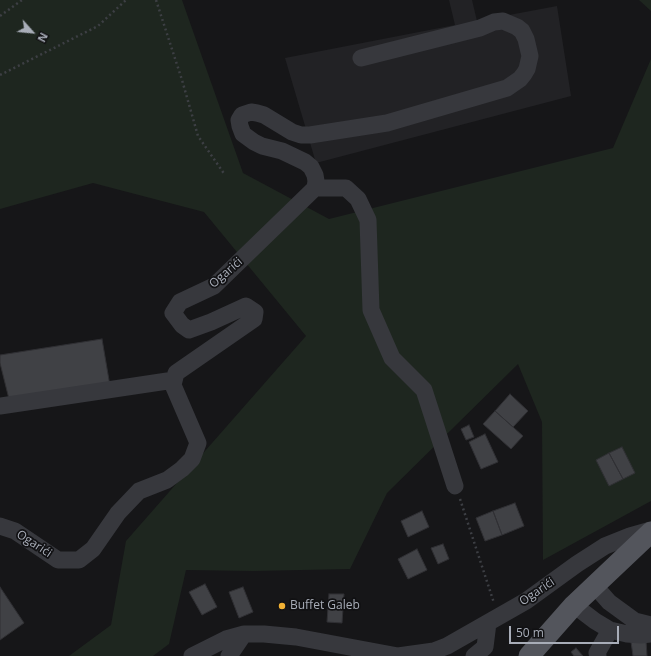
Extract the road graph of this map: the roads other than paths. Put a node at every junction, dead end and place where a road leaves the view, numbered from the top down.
1 (361, 58) dead end
2 (315, 188) junction
3 (174, 380) junction
4 (0, 406) edge
5 (455, 486) road end
6 (0, 526) edge
7 (651, 531) edge
8 (595, 586) junction
9 (574, 605) junction
10 (494, 620) junction
11 (651, 625) edge
12 (610, 630) junction
13 (244, 634) junction
14 (651, 634) edge
15 (192, 656) edge
16 (229, 656) edge
17 (405, 656) edge
18 (474, 656) edge
19 (528, 656) edge
20 (598, 656) edge

1 - 2 street
2 - 3 street, Ogarići
2 - 5 street
3 - 4 street
3 - 6 street, Ogarići
7 - 8 main road, Ogarići
7 - 10 street, Ogarići
8 - 9 main road, Ogarići
8 - 11 street
9 - 12 street
9 - 19 main road, Ogarići
10 - 17 street, Ogarići
10 - 18 street
12 - 14 street
12 - 20 street
13 - 15 street, Ogarići
13 - 16 street
13 - 17 street, Ogarići

